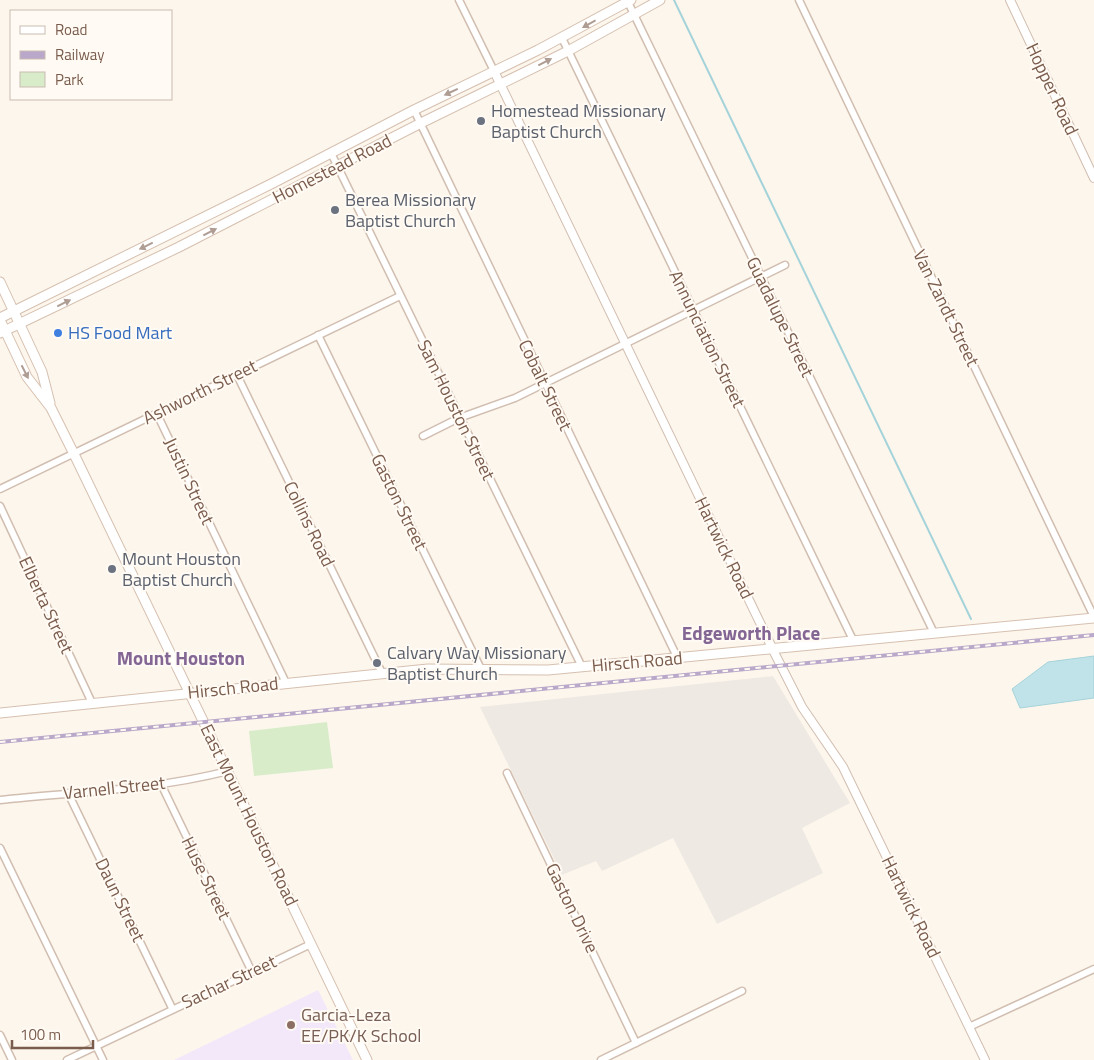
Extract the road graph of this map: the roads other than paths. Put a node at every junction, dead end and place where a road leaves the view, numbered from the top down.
1 (459, 0) edge
2 (660, 0) edge
3 (798, 0) edge
4 (1010, 0) edge
5 (629, 1) edge
6 (634, 15) junction
7 (562, 38) junction
8 (568, 51) junction
9 (494, 71) junction
10 (501, 84) junction
11 (414, 110) junction
12 (421, 123) junction
13 (331, 153) junction
14 (338, 167) junction
15 (1094, 178) edge
16 (256, 192) junction
17 (264, 204) junction
18 (172, 233) junction
19 (179, 247) junction
20 (785, 265) dead end
21 (98, 269) junction
22 (760, 277) junction
23 (0, 282) edge
24 (106, 283) junction
25 (400, 296) junction
26 (693, 310) junction
27 (14, 311) junction
28 (0, 319) edge
29 (20, 324) junction
30 (2, 332) edge
31 (318, 335) junction
32 (625, 344) junction
33 (237, 374) junction
34 (544, 383) junction
35 (51, 408) junction
36 (157, 414) junction
37 (459, 418) junction
38 (423, 436) dead end
39 (74, 454) junction
40 (0, 490) edge
41 (0, 506) edge
42 (1094, 617) edge
43 (934, 633) junction
44 (853, 640) junction
45 (772, 648) junction
46 (678, 658) junction
47 (582, 667) junction
48 (481, 669) junction
49 (382, 673) junction
50 (286, 683) junction
51 (189, 693) junction
52 (92, 703) junction
53 (0, 713) edge
54 (228, 771) junction
55 (507, 773) dead end
56 (161, 784) junction
57 (68, 793) junction
58 (0, 800) edge
59 (0, 848) edge
60 (311, 944) junction
61 (1094, 970) edge
62 (252, 972) junction
63 (742, 991) dead end
64 (172, 1008) junction
65 (969, 1027) junction
66 (0, 1035) edge
67 (636, 1043) junction
68 (96, 1045) junction
69 (12, 1060) edge
70 (66, 1060) edge
71 (103, 1060) edge
72 (367, 1060) edge
73 (601, 1060) edge
74 (985, 1060) edge

1 - 9 street
2 - 6 main road, Homestead Road
3 - 42 street, Van Zandt Street
4 - 15 street, Hopper Road
5 - 6 street, Guadalupe Street
5 -> 7 main road, Homestead Road
6 - 8 main road, Homestead Road
6 - 22 street, Guadalupe Street
7 - 8 street, Annunciation Street
7 - 9 main road, Homestead Road
10 -> 8 main road, Homestead Road
8 - 26 street, Annunciation Street
9 - 10 street, Hartwick Road
9 -> 11 main road, Homestead Road
10 - 12 main road, Homestead Road
10 - 32 street, Hartwick Road
11 - 12 street, Cobalt Street
11 - 13 main road, Homestead Road
12 - 14 main road, Homestead Road
12 - 34 street, Cobalt Street
13 - 14 street, Sam Houston Street
13 - 16 main road, Homestead Road
14 - 17 main road, Homestead Road
14 - 25 street, Sam Houston Street
16 - 17 main road
16 - 18 main road, Homestead Road
19 -> 17 main road, Homestead Road
18 - 19 main road
18 -> 21 main road, Homestead Road
19 - 24 main road, Homestead Road
20 - 22 street
21 - 24 main road
21 - 27 main road, Homestead Road
22 - 26 street
22 - 43 street, Guadalupe Street
23 - 27 main road, East Mount Houston Road
29 -> 24 main road, Homestead Road
25 - 31 street, Ashworth Street
25 - 37 street, Sam Houston Street
26 - 32 street
26 - 44 street, Annunciation Street
27 - 28 main road, Homestead Road
27 - 29 main road, East Mount Houston Road
28 - 30 main road, East Mount Houston Road
29 - 30 main road, Homestead Road
29 - 35 main road, East Mount Houston Road
30 -> 35 main road, East Mount Houston Road
31 - 33 street, Ashworth Street
31 - 48 street, Gaston Street
32 - 34 street
32 - 45 street, Hartwick Road
33 - 36 street, Ashworth Street
33 - 49 street, Collins Road
34 - 37 street
34 - 46 street, Cobalt Street
35 - 39 main road, East Mount Houston Road
36 - 39 street, Ashworth Street
36 - 50 street, Justin Street
37 - 38 street
37 - 47 street, Sam Houston Street
39 - 40 street, Ashworth Street
39 - 51 main road, East Mount Houston Road
41 - 52 street, Elberta Street
42 - 43 main road, Hirsch Road
43 - 44 main road, Hirsch Road
44 - 45 main road, Hirsch Road
45 - 46 main road, Hirsch Road
45 - 65 street, Hartwick Road
46 - 47 main road, Hirsch Road
47 - 48 main road, Hirsch Road
48 - 49 main road, Hirsch Road
49 - 50 main road, Hirsch Road
50 - 51 main road, Hirsch Road
51 - 52 main road, Hirsch Road
51 - 54 main road, East Mount Houston Road
52 - 53 main road, Hirsch Road
54 - 56 street, Varnell Street
54 - 60 main road, East Mount Houston Road
55 - 67 street, Gaston Drive
56 - 57 street, Varnell Street
56 - 62 street, Huse Street
57 - 58 street, Varnell Street
57 - 64 street, Daun Street
59 - 68 street
60 - 62 street, Sachar Street
60 - 72 main road, East Mount Houston Road
61 - 65 street
62 - 64 street, Sachar Street
63 - 67 street
64 - 68 street, Sachar Street
65 - 74 street, Hartwick Road
66 - 69 street
67 - 73 street
68 - 70 street, Sachar Street
68 - 71 street

